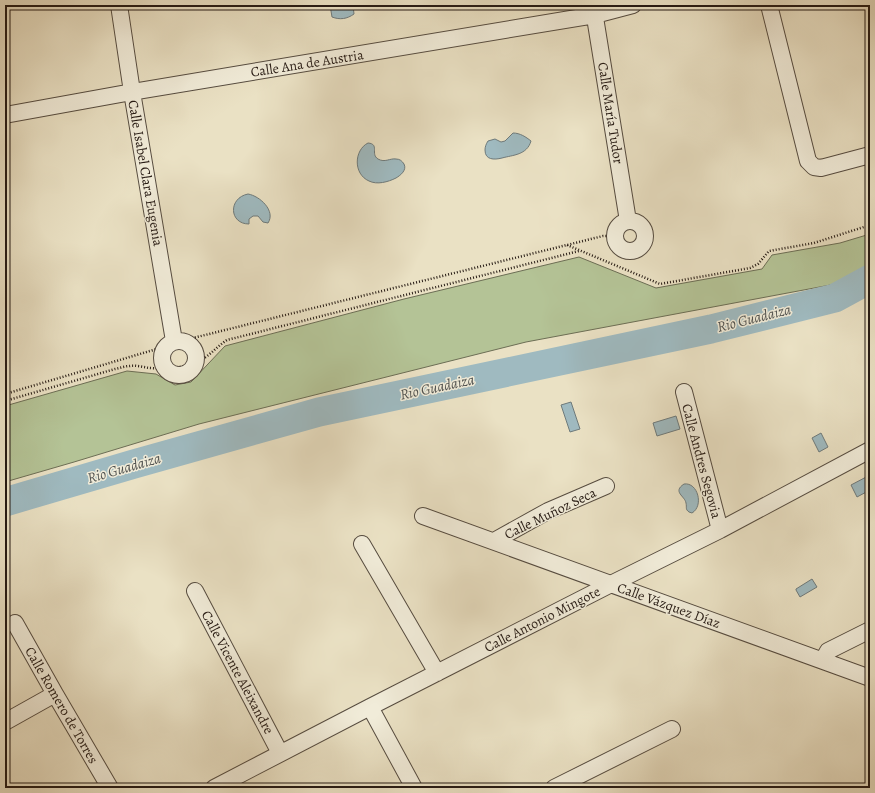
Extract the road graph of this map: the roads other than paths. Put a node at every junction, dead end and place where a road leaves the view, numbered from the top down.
1 (120, 5) edge
2 (633, 5) edge
3 (769, 5) edge
4 (598, 8) edge
5 (132, 92) junction
6 (5, 115) edge
7 (870, 155) edge
8 (628, 221) junction
9 (174, 343) junction
10 (684, 392) dead end
11 (870, 450) edge
12 (606, 486) dead end
13 (423, 516) dead end
14 (720, 530) junction
15 (494, 541) junction
16 (362, 544) dead end
17 (611, 584) junction
18 (195, 591) dead end
19 (15, 623) dead end
20 (870, 630) edge
21 (823, 660) junction
22 (436, 673) junction
23 (870, 678) edge
24 (55, 694) junction
25 (370, 706) junction
26 (5, 722) edge
27 (672, 729) dead end
28 (280, 753) junction
29 (110, 788) edge
30 (214, 788) edge
31 (414, 788) edge
32 (554, 788) edge

1 - 5 street, Calle Isabel Clara Eugenia
2 - 4 street, Calle Ana de Austria
3 - 7 street
4 - 5 street, Calle Ana de Austria
4 - 8 street, Calle María Tudor
5 - 6 street, Calle Ana de Austria
5 - 9 street, Calle Isabel Clara Eugenia
8 - 8 street
9 - 9 street, Calle Isabel Clara Eugenia
10 - 14 street, Calle Andres Segovia
11 - 14 street, Calle Antonio Mingote
12 - 15 street, Calle Muñoz Seca
13 - 15 street, Calle Vázquez Díaz
14 - 17 street, Calle Antonio Mingote
15 - 17 street, Calle Vázquez Díaz
16 - 22 street
17 - 21 street, Calle Vázquez Díaz
17 - 22 street, Calle Antonio Mingote
18 - 28 street, Calle Vicente Aleixandre
19 - 24 street, Calle Romero de Torres
20 - 21 street
21 - 23 street, Calle Vázquez Díaz
22 - 25 street, Calle Antonio Mingote
24 - 26 street
24 - 29 street, Calle Romero de Torres
25 - 28 street, Calle Antonio Mingote
25 - 31 street
27 - 32 street
28 - 30 street, Calle Antonio Mingote

